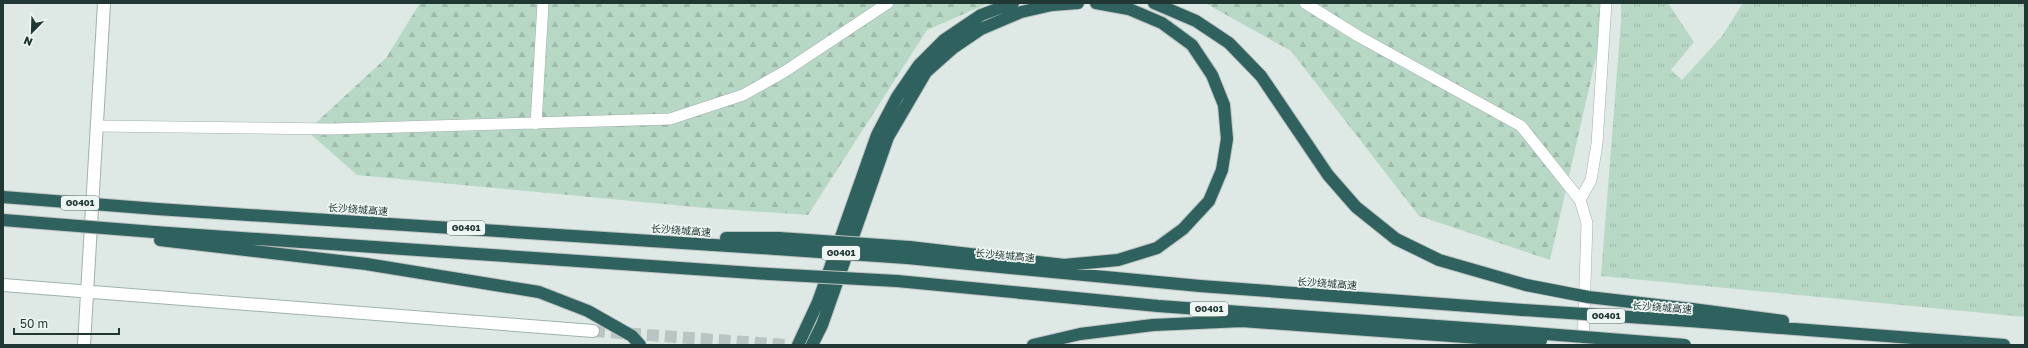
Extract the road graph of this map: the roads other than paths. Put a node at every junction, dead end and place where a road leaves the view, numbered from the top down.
1 (104, 3) edge
2 (543, 3) edge
3 (888, 3) edge
4 (1013, 3) edge
5 (1078, 3) edge
6 (1096, 3) edge
7 (1154, 3) edge
8 (1305, 3) edge
9 (1606, 3) edge
10 (536, 124) junction
11 (97, 126) junction
12 (3, 197) edge
13 (1580, 200) junction
14 (3, 220) edge
15 (153, 235) junction
16 (908, 253) junction
17 (3, 285) edge
18 (87, 293) junction
19 (593, 331) tunnel mouth
20 (1521, 336) junction
21 (1915, 339) junction
22 (84, 345) edge
23 (640, 345) edge
24 (798, 345) edge
25 (812, 345) edge
26 (1033, 345) edge
27 (1583, 345) edge
28 (1680, 345) edge
29 (2004, 345) edge

1 - 11 street
2 - 10 street
3 - 10 street
4 - 24 highway
5 - 25 highway
6 - 16 highway
7 - 21 highway, bridge
8 - 13 street
9 - 13 street
10 - 11 street
11 - 18 street
12 - 16 highway, 长沙绕城高速 / G0401, bridge
13 - 27 street
14 - 15 highway, bridge
15 - 20 highway, G0401, bridge
15 - 23 highway
16 - 21 highway, 长沙绕城高速 / G0401, bridge
17 - 18 street
18 - 19 street
18 - 22 street
20 - 26 highway
20 - 28 highway, bridge
21 - 29 highway, 长沙绕城高速 / G0401

